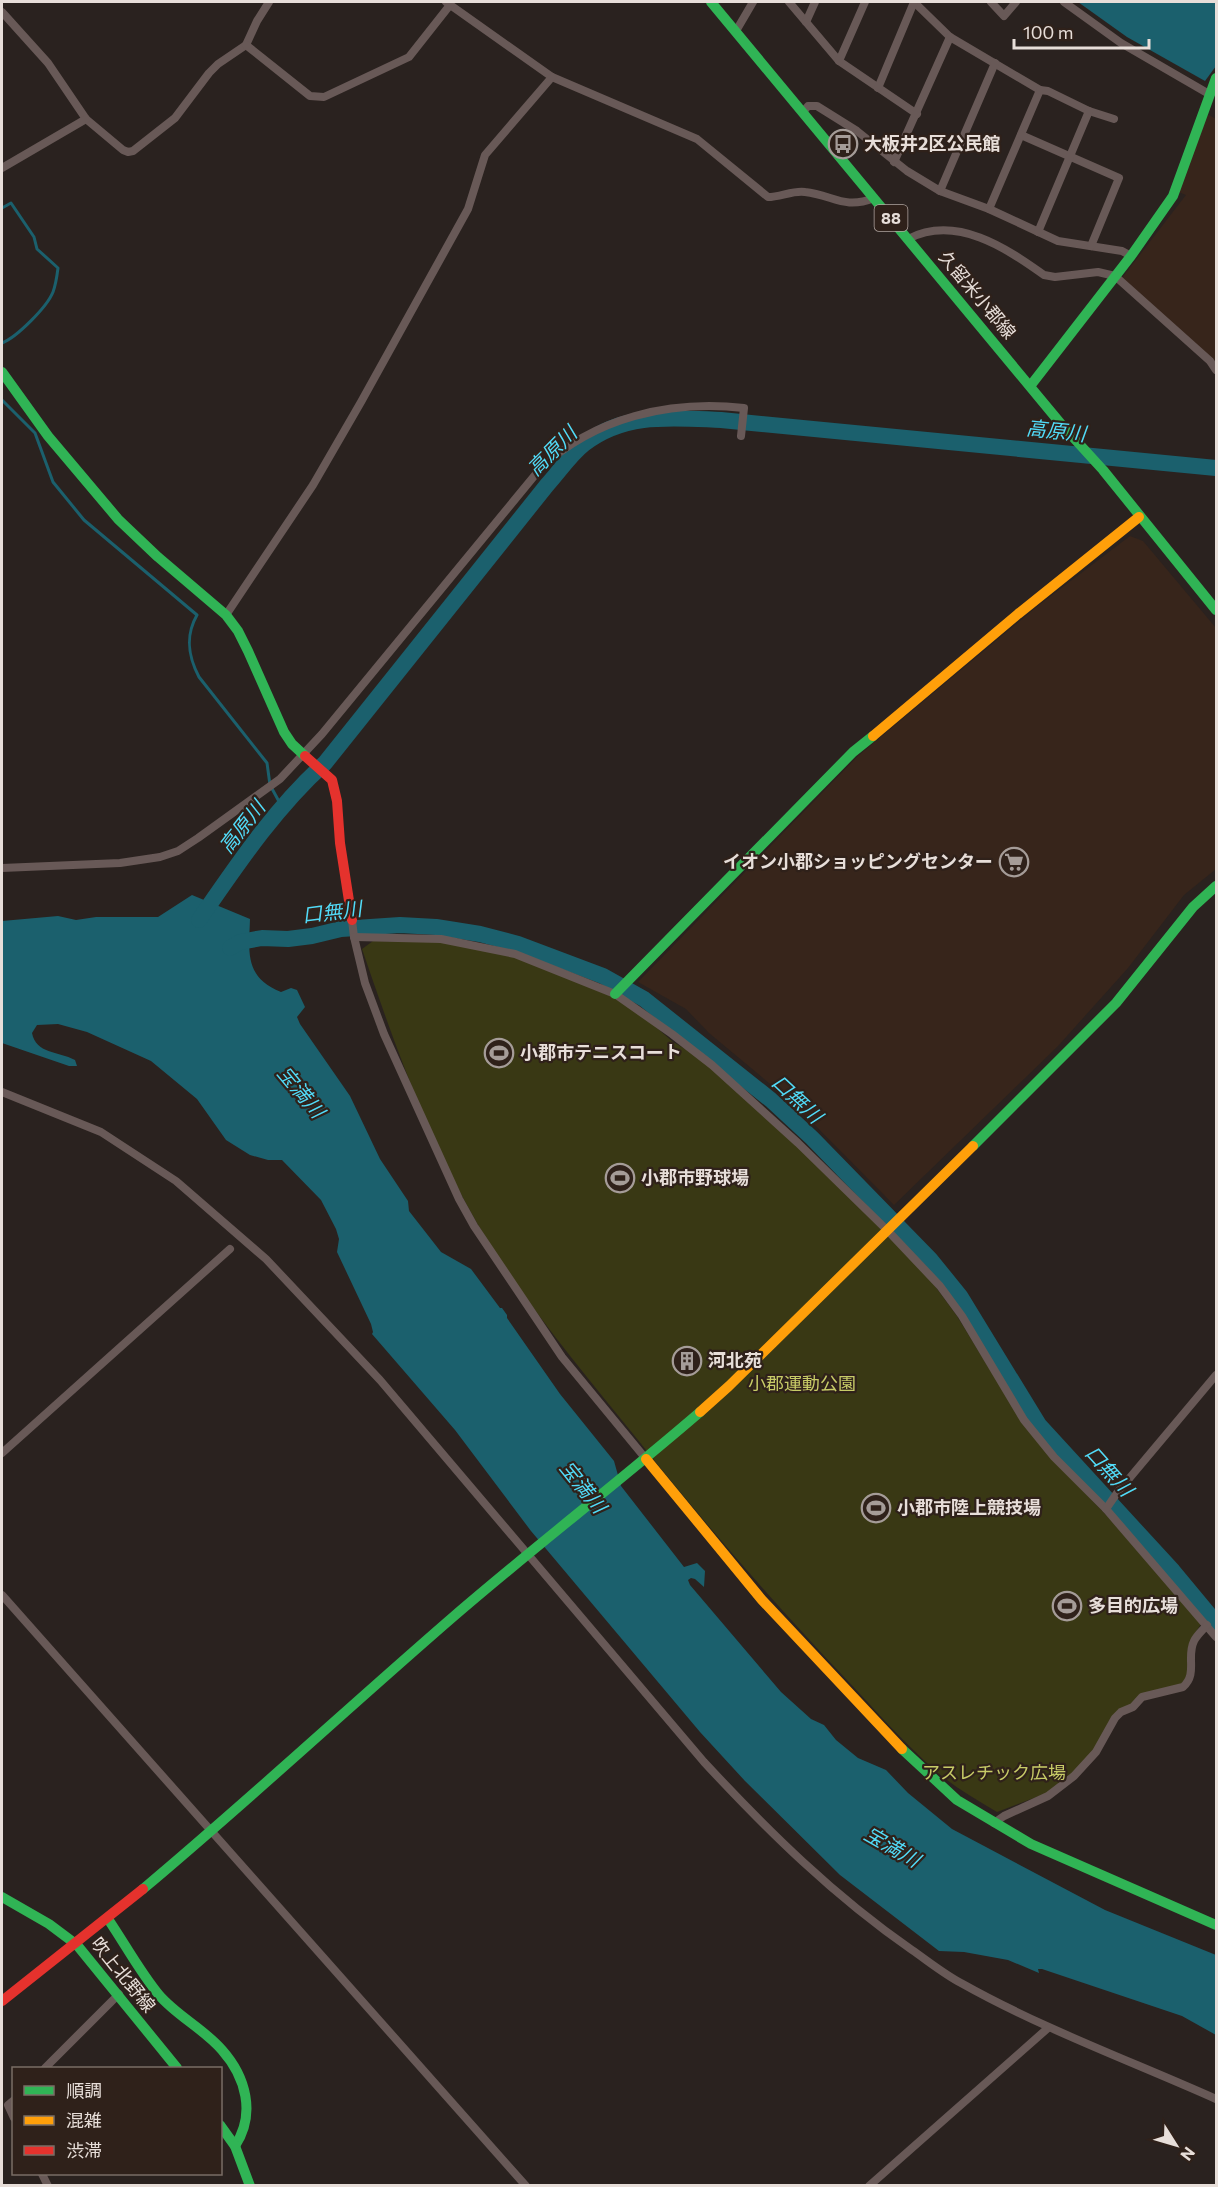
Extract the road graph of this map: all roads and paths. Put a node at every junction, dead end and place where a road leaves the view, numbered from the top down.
1 (269, 2) edge
2 (711, 2) edge
3 (753, 2) edge
4 (789, 2) edge
5 (815, 2) edge
6 (865, 2) edge
7 (914, 2) edge
8 (991, 2) edge
9 (1016, 2) edge
10 (1064, 2) edge
11 (450, 3) edge
12 (2, 12) edge
13 (806, 21) junction
14 (736, 31) junction
15 (951, 37) junction
16 (246, 45) junction
17 (839, 61) junction
18 (995, 63) junction
19 (552, 76) junction
20 (1216, 78) edge
21 (878, 88) junction
22 (1040, 90) junction
23 (1209, 94) junction
24 (1089, 111) junction
25 (803, 112) junction
26 (917, 114) junction
27 (86, 119) junction
28 (1114, 119) dead end
29 (1021, 135) junction
30 (1070, 156) junction
31 (894, 162) junction
32 (2, 168) edge
33 (940, 191) junction
34 (874, 198) junction
35 (989, 210) junction
36 (1038, 232) junction
37 (908, 239) junction
38 (1091, 246) junction
39 (1131, 256) junction
40 (1115, 276) junction
41 (1216, 370) edge
42 (2, 372) edge
43 (1031, 385) junction
44 (741, 434) dead end
45 (1139, 517) junction
46 (1216, 610) edge
47 (226, 615) junction
48 (304, 755) junction
49 (2, 868) edge
50 (1216, 886) edge
51 (352, 920) joint
52 (354, 937) junction
53 (615, 994) junction
54 (2, 1092) edge
55 (888, 1231) junction
56 (230, 1249) dead end
57 (1216, 1375) edge
58 (2, 1453) edge
59 (642, 1462) junction
60 (1106, 1509) junction
61 (528, 1553) junction
62 (2, 1595) edge
63 (1207, 1625) junction
64 (1216, 1637) edge
65 (994, 1823) junction
66 (212, 1831) junction
67 (2, 1897) edge
68 (108, 1920) junction
69 (1216, 1925) edge
70 (77, 1945) junction
71 (118, 1994) junction
72 (2, 2001) edge
73 (1048, 2028) junction
74 (46, 2067) edge
75 (176, 2067) edge
76 (1216, 2099) edge
77 (222, 2128) edge
78 (235, 2146) junction
79 (250, 2186) edge
80 (526, 2186) edge
81 (869, 2186) edge

1 - 16 street
2 - 14 street, 久留米小郡線 / 88
3 - 14 street
4 - 13 street
5 - 13 street
6 - 17 street
7 - 15 street
7 - 21 street
8 - 9 street
10 - 23 street
11 - 16 street
11 - 19 street
12 - 27 street
13 - 17 street
14 - 25 street, 久留米小郡線 / 88
15 - 18 street
15 - 26 street
16 - 27 street
17 - 21 street
18 - 22 street
18 - 33 street
19 - 34 street
19 - 47 street
20 - 23 street
21 - 26 street
22 - 24 street
22 - 29 street
23 - 39 street
24 - 28 street
24 - 30 street
25 - 31 street
25 - 34 street, 久留米小郡線 / 88
26 - 31 street
27 - 32 street
29 - 30 street
29 - 35 street
30 - 36 street
30 - 38 street
31 - 33 street
33 - 35 street
34 - 37 street, 久留米小郡線 / 88
35 - 36 street
36 - 38 street
37 - 40 street
37 - 43 street, 久留米小郡線 / 88
38 - 39 street
39 - 40 street
40 - 41 street
40 - 43 street
42 - 47 street
43 - 45 street, 久留米小郡線 / 88
44 - 48 street
45 - 46 street, 久留米小郡線 / 88
45 - 53 street
47 - 48 street
48 - 49 street
48 - 51 street
50 - 55 street
51 - 52 street
52 - 53 street
52 - 59 street
53 - 55 street
54 - 61 street
55 - 59 street
55 - 60 street
56 - 58 street
57 - 60 street
59 - 61 street
59 - 65 street
60 - 63 street
61 - 66 street
61 - 73 street
62 - 66 street
63 - 64 street
63 - 65 street
65 - 69 street
66 - 68 street
66 - 80 street
67 - 70 street, 吹上北野線
68 - 70 street
68 - 78 street
70 - 71 street, 吹上北野線
70 - 72 street
71 - 74 street
71 - 75 street, 吹上北野線
73 - 76 street
73 - 81 street
77 - 78 street
78 - 79 street

